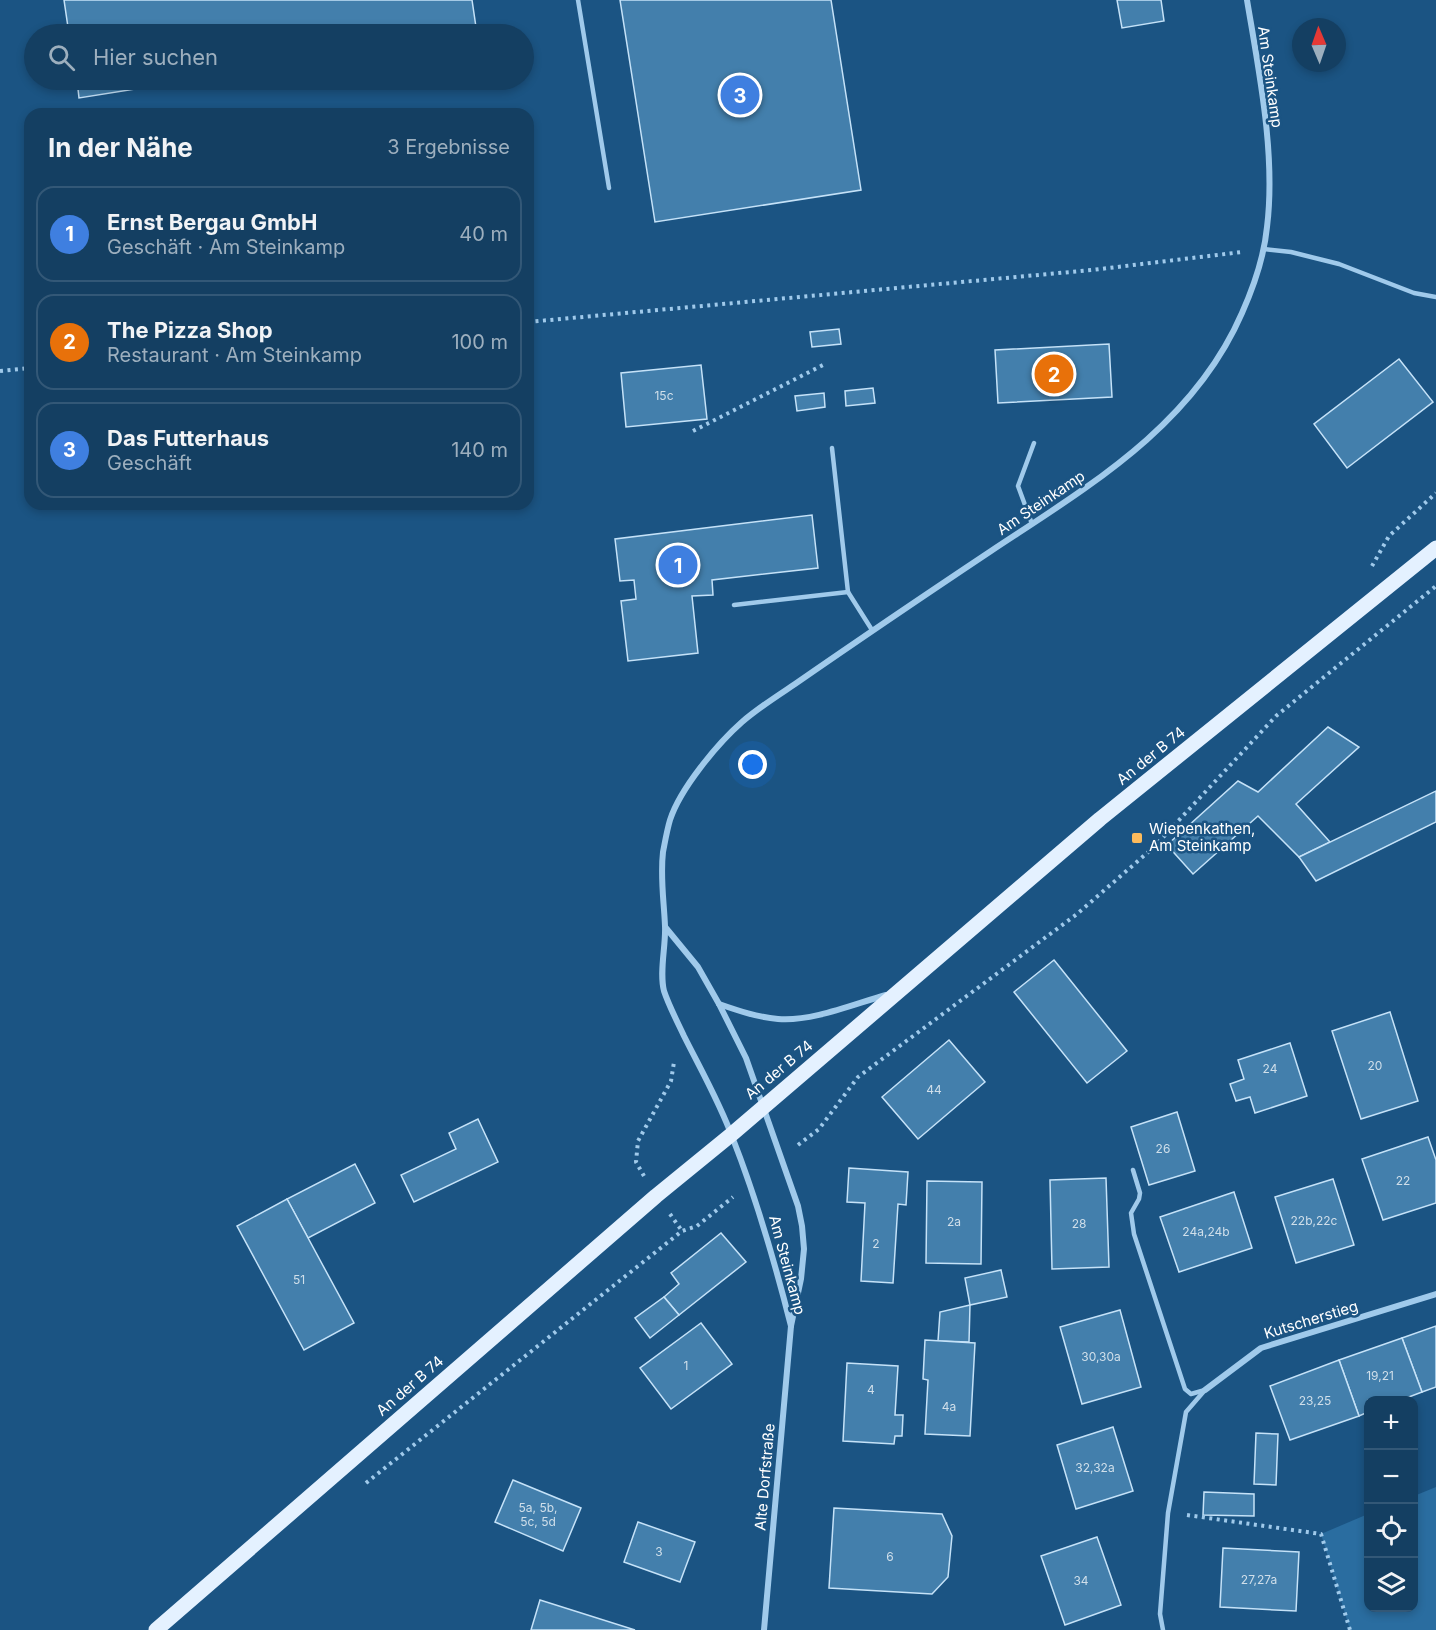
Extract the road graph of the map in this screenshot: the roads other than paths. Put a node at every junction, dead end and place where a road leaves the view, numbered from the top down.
1 (578, 0) edge
2 (1247, 0) edge
3 (609, 188) dead end
4 (1264, 249) junction
5 (1436, 297) edge
6 (1034, 443) dead end
7 (832, 448) dead end
8 (1032, 524) junction
9 (1436, 549) edge
10 (848, 592) junction
11 (734, 605) dead end
12 (872, 630) junction
13 (665, 928) junction
14 (898, 992) junction
15 (719, 1004) junction
16 (764, 1107) junction
17 (732, 1134) junction
18 (1133, 1170) dead end
19 (1436, 1294) edge
20 (791, 1326) junction
21 (1205, 1390) junction
22 (156, 1630) edge
23 (764, 1630) edge
24 (1163, 1630) edge

1 - 3 lane
2 - 4 street, Am Steinkamp
4 - 5 lane
4 - 8 street, Am Steinkamp
6 - 8 lane
7 - 10 lane
8 - 12 street, Am Steinkamp
9 - 14 main road, An der B 74
10 - 11 lane
10 - 12 lane
12 - 13 street, Am Steinkamp
13 - 15 street, Am Steinkamp
13 - 17 street, Am Steinkamp
14 - 15 street
14 - 16 main road, An der B 74
15 - 16 street, Am Steinkamp
16 - 17 main road, An der B 74
16 - 20 street, Am Steinkamp
17 - 20 street, Am Steinkamp
17 - 22 main road, An der B 74
18 - 21 lane
19 - 21 street, Kutscherstieg
20 - 23 street, Alte Dorfstraße
21 - 24 lane

